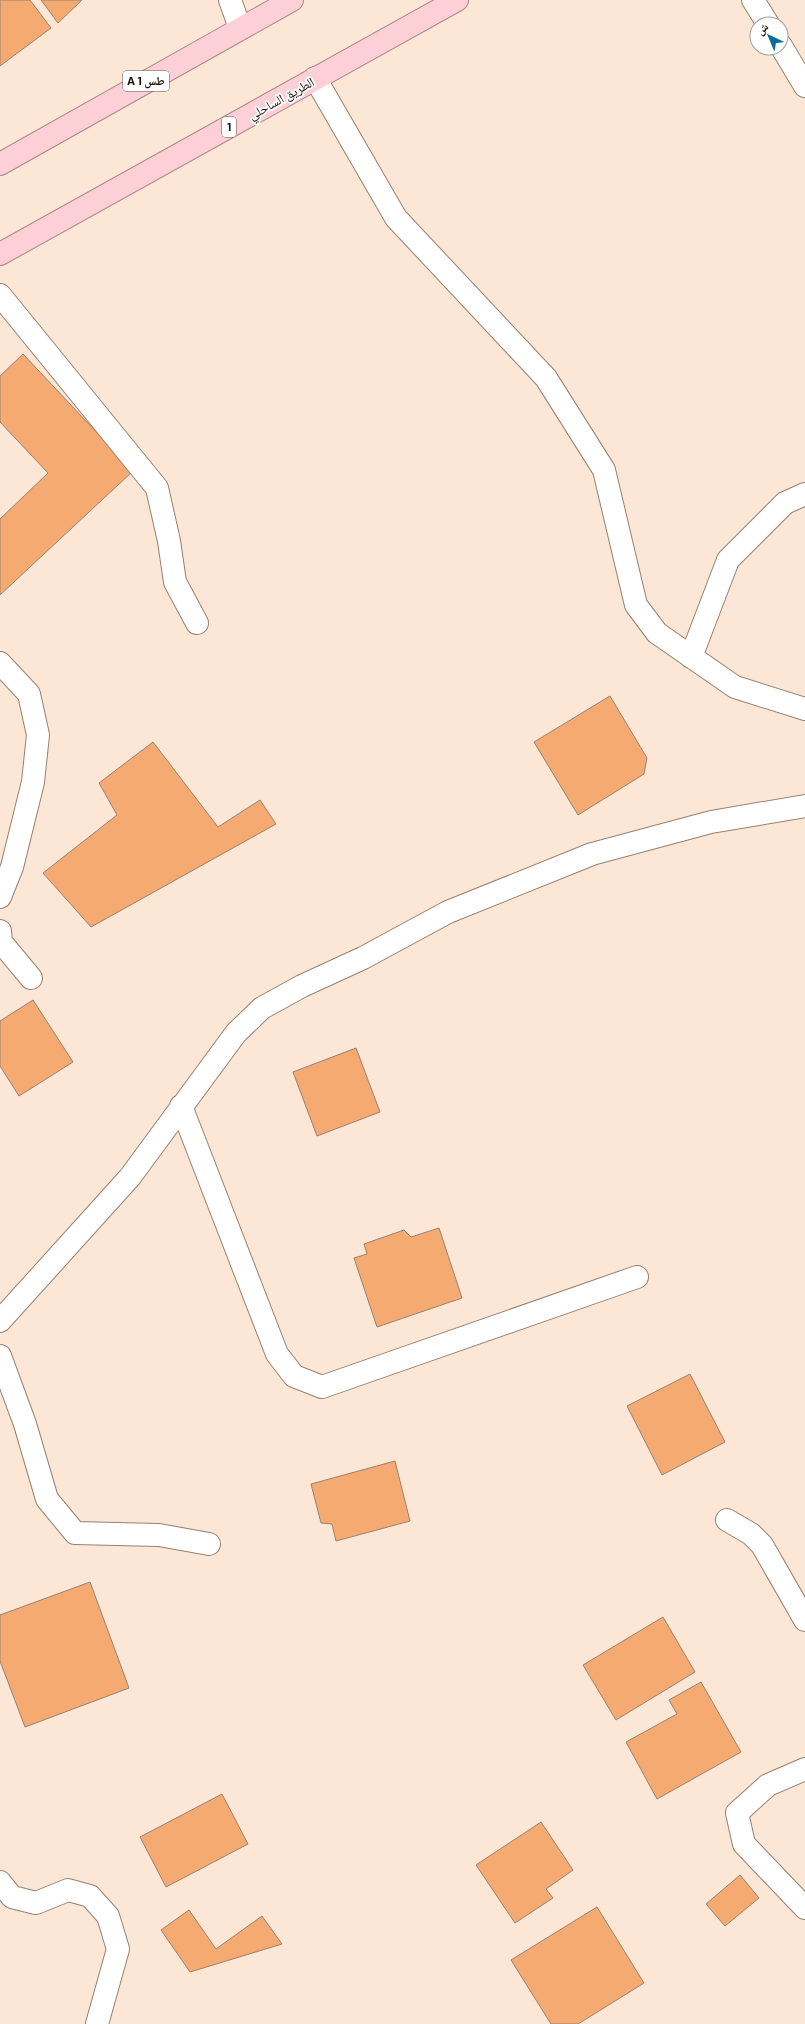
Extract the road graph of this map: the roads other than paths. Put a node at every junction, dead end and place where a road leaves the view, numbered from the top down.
1 (230, 0) edge
2 (292, 0) edge
3 (457, 0) edge
4 (754, 0) edge
5 (763, 16) edge
6 (240, 28) junction
7 (787, 56) edge
8 (315, 78) junction
9 (805, 86) edge
10 (0, 164) edge
11 (0, 254) edge
12 (0, 295) edge
13 (805, 494) edge
14 (197, 623) dead end
15 (691, 657) junction
16 (0, 663) edge
17 (805, 710) edge
18 (805, 806) edge
19 (0, 897) edge
20 (0, 931) edge
21 (31, 978) dead end
22 (181, 1106) junction
23 (637, 1277) dead end
24 (0, 1321) edge
25 (0, 1356) edge
26 (728, 1520) dead end
27 (209, 1544) dead end
28 (805, 1620) edge
29 (805, 1769) edge
30 (0, 1882) edge
31 (805, 1908) edge
32 (97, 2024) edge

1 - 6 street
2 - 6 highway, A 1 طس
3 - 8 highway, الطريق الساحلي / 1
4 - 5 street
6 - 10 highway, A 1 طس
7 - 9 street
8 - 11 highway, الطريق الساحلي / 1
8 - 15 street
12 - 14 street
13 - 15 street
15 - 17 street
16 - 19 street
18 - 22 street
20 - 21 street
22 - 23 street
22 - 24 street
25 - 27 street
26 - 28 street
29 - 31 street
30 - 32 street

